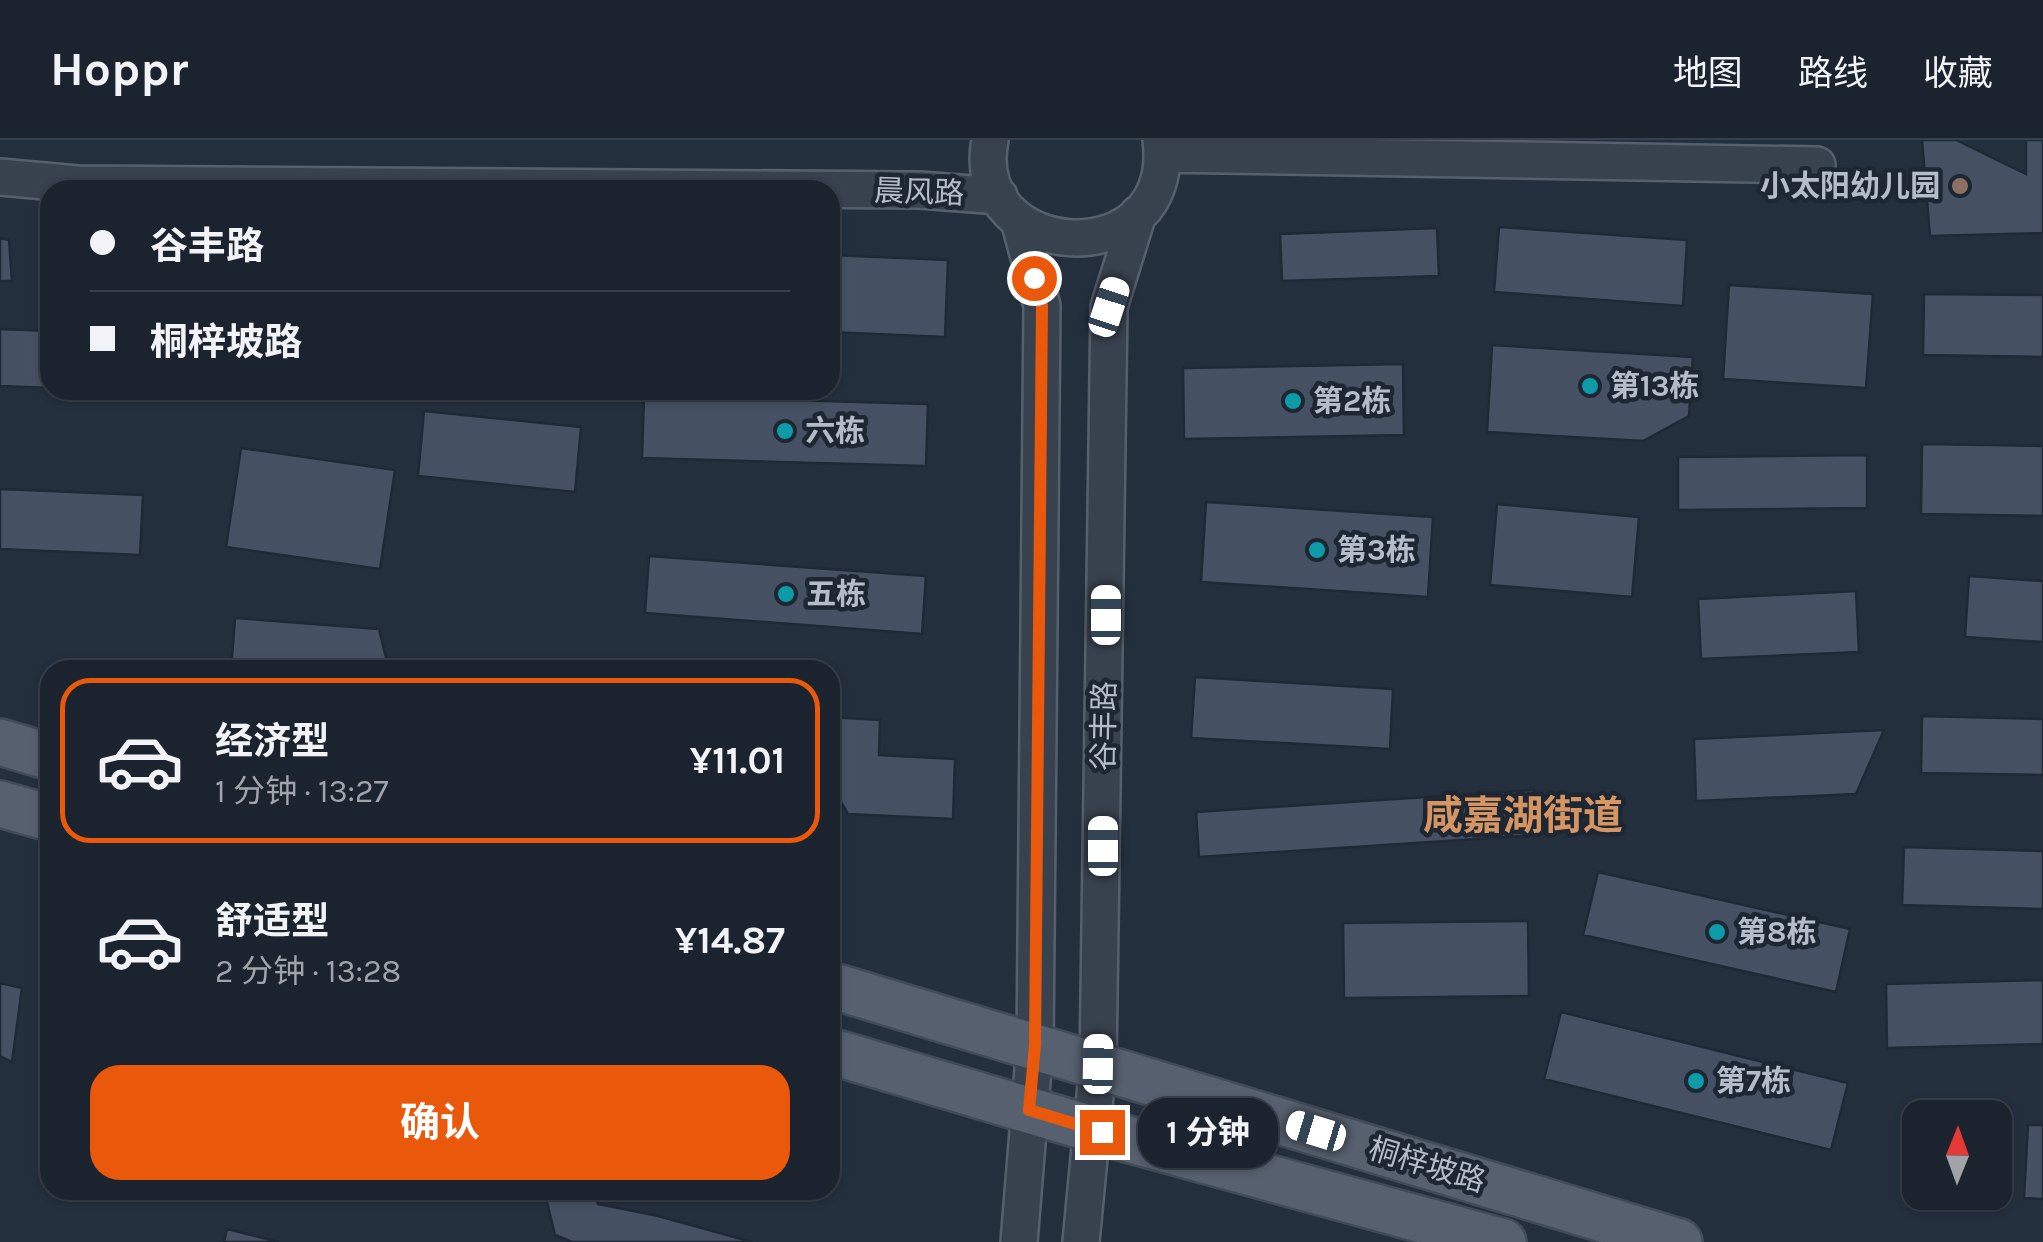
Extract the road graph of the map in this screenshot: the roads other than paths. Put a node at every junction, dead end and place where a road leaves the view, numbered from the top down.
1 (990, 140) edge
2 (1162, 147) edge
3 (1817, 165) dead end
4 (0, 176) edge
5 (40, 180) edge
6 (840, 189) edge
7 (1009, 208) junction
8 (1138, 214) junction
9 (0, 742) edge
10 (40, 754) edge
11 (0, 804) edge
12 (40, 815) edge
13 (840, 988) edge
14 (1035, 1045) junction
15 (840, 1053) edge
16 (1098, 1064) junction
17 (1029, 1110) junction
18 (1094, 1129) junction
19 (1019, 1242) edge
20 (1082, 1242) edge
21 (1503, 1242) edge
22 (1678, 1242) edge

1 - 7 street
2 - 3 street
2 - 8 street, 谷丰路
4 - 5 street, 晨风路
6 - 7 street, 晨风路
7 - 8 street, 晨风路
7 - 14 street
8 - 16 street, 谷丰路
9 - 10 main road
11 - 12 main road
13 - 14 main road, 桐梓坡路
14 - 16 main road, 桐梓坡路
14 - 17 street
15 - 17 main road, 桐梓坡路
16 - 18 street, 谷丰路
16 - 22 main road, 桐梓坡路
17 - 18 main road, 桐梓坡路
17 - 19 street
18 - 20 street, 谷丰路
18 - 21 main road, 桐梓坡路

